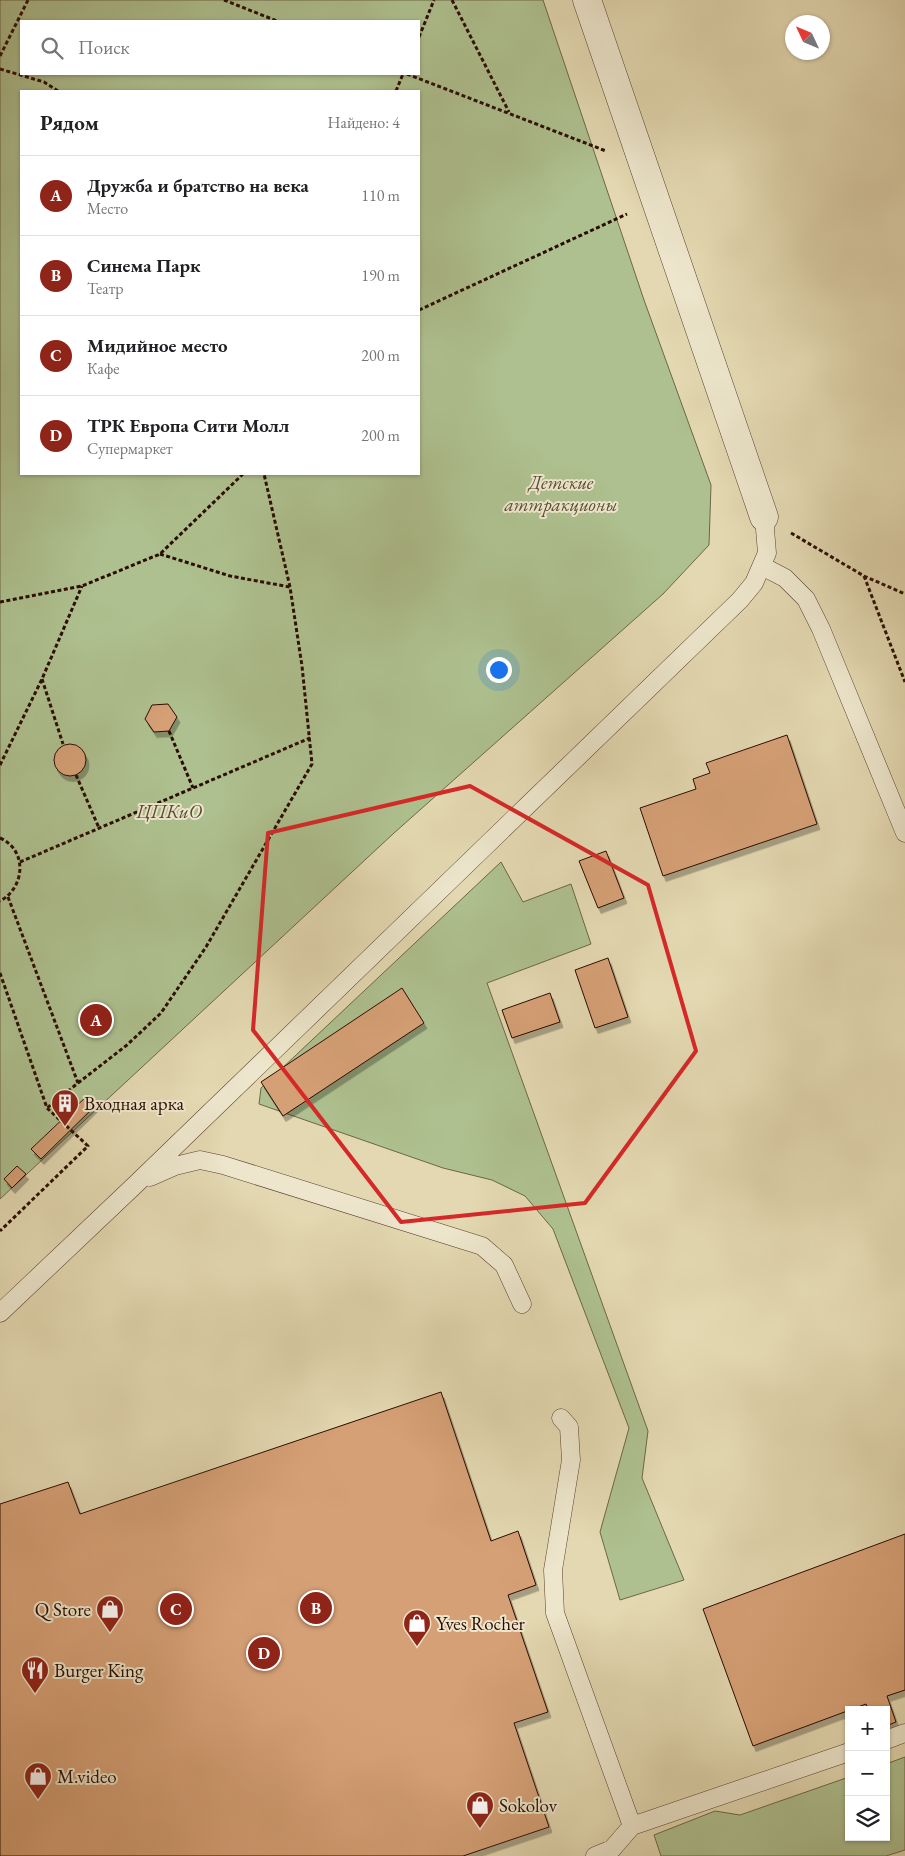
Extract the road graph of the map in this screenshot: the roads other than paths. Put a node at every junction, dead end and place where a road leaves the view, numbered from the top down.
1 (587, 0) edge
2 (764, 517) joint
3 (762, 566) junction
4 (905, 833) edge
5 (136, 1184) junction
6 (522, 1304) dead end
7 (0, 1313) edge
8 (561, 1418) dead end
9 (905, 1733) edge
10 (890, 1739) edge
11 (845, 1753) edge
12 (632, 1826) junction
13 (595, 1856) edge

1 - 2 street
2 - 3 lane
3 - 4 lane
3 - 5 lane
5 - 6 lane
5 - 7 lane
8 - 12 lane
9 - 10 lane
11 - 12 lane
12 - 13 lane

